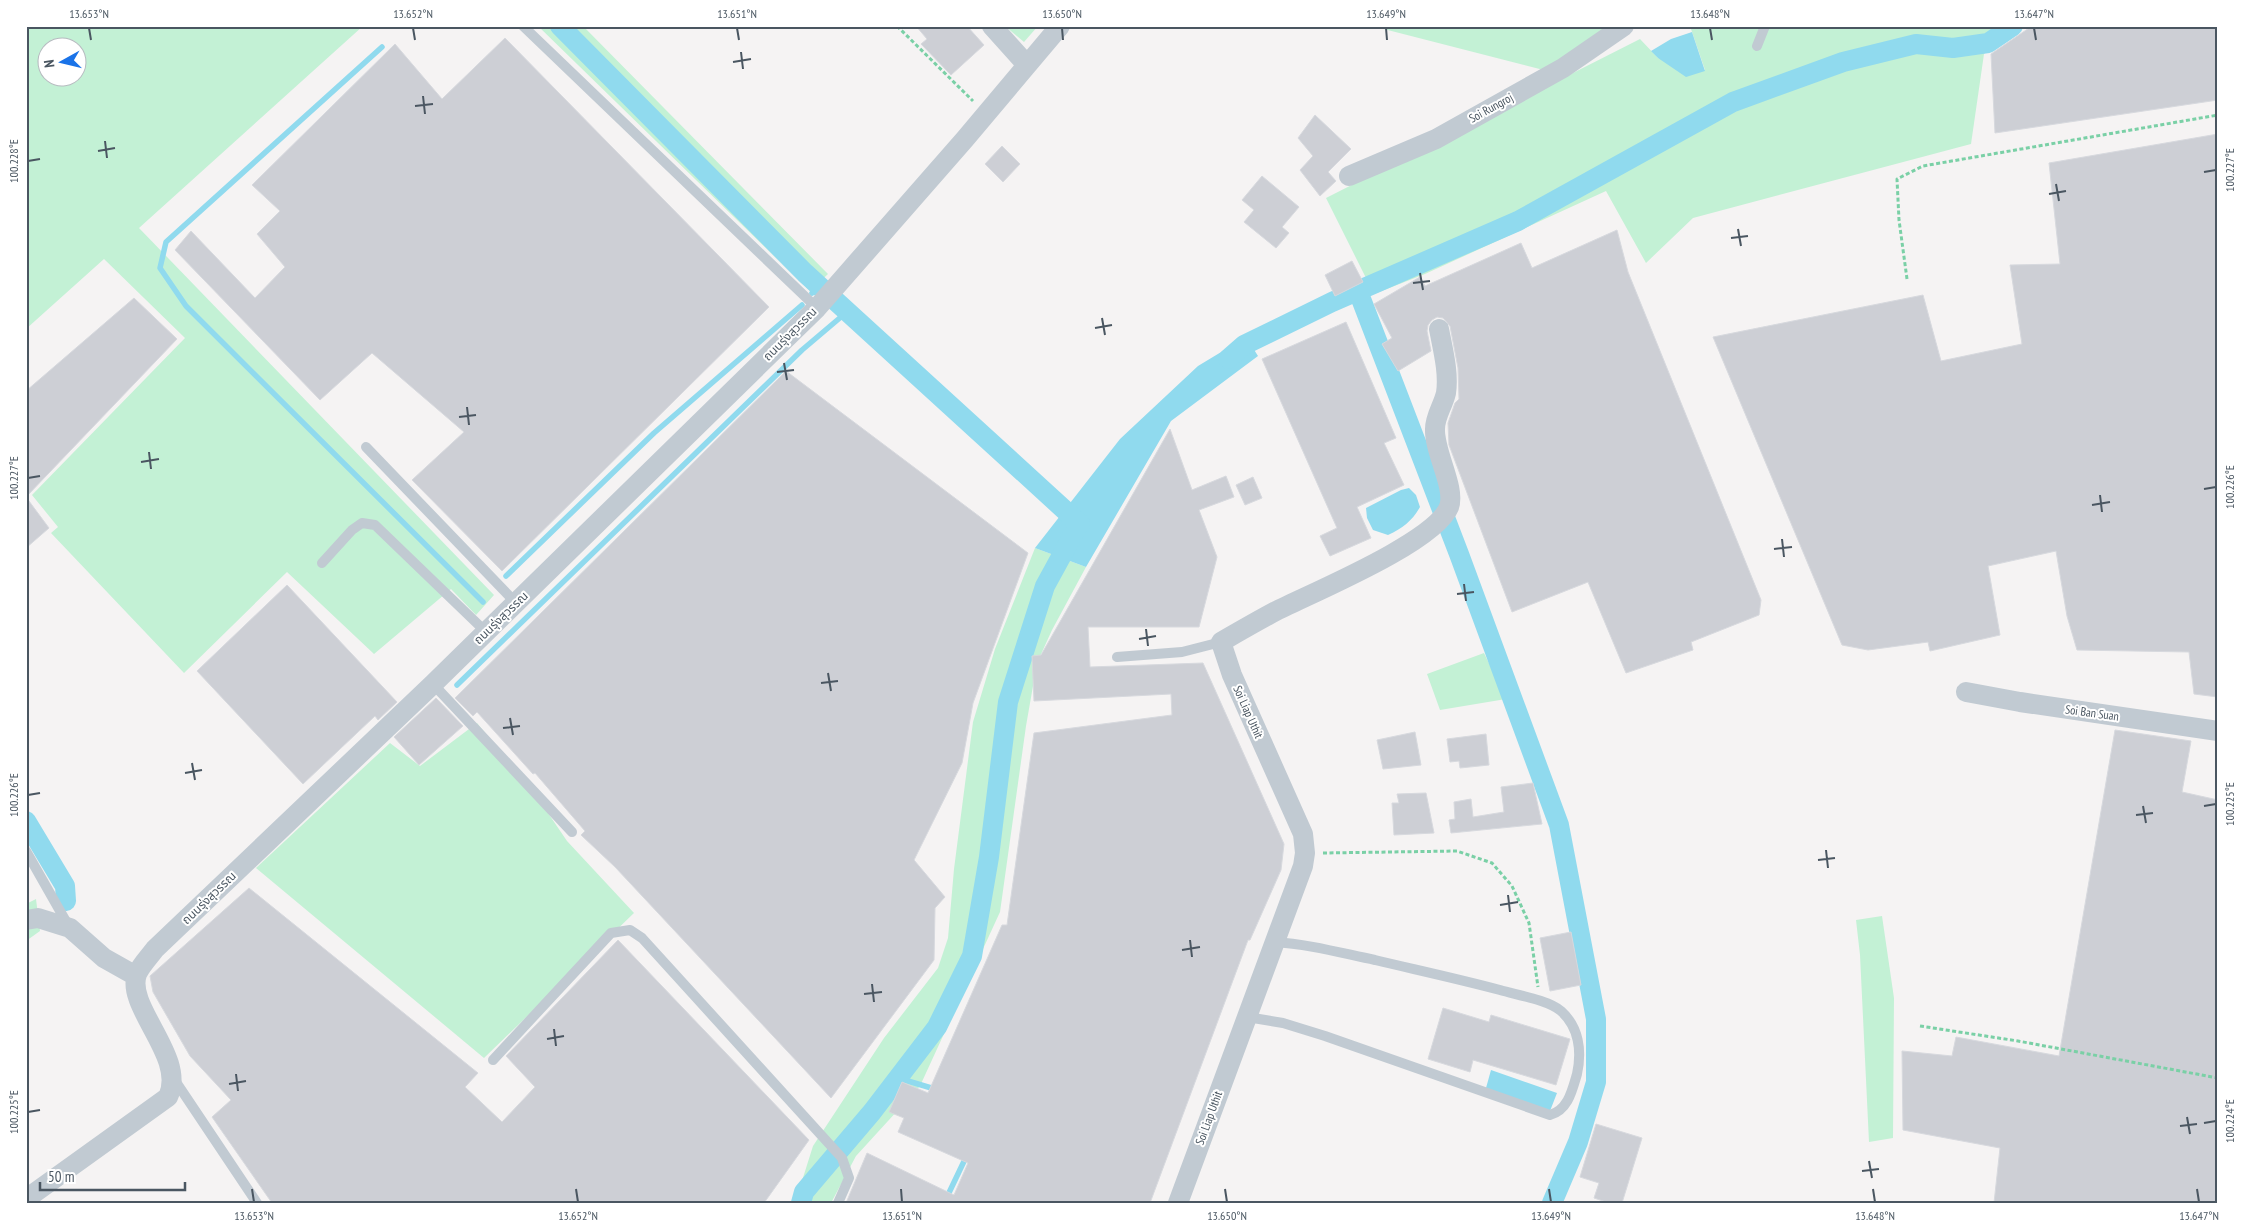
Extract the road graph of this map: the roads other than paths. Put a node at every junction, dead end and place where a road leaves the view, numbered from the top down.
1 (522, 26) edge
2 (992, 26) edge
3 (1060, 26) edge
4 (1624, 26) edge
5 (1765, 26) edge
6 (1757, 46) dead end
7 (1027, 65) junction
8 (1349, 176) dead end
9 (817, 308) junction
10 (1440, 329) dead end
11 (366, 447) dead end
12 (322, 563) dead end
13 (516, 603) junction
14 (486, 632) junction
15 (1221, 642) junction
16 (1117, 658) dead end
17 (433, 684) junction
18 (1966, 692) dead end
19 (2218, 731) edge
20 (572, 832) dead end
21 (26, 850) edge
22 (26, 920) edge
23 (70, 928) junction
24 (1274, 942) junction
25 (136, 976) junction
26 (1247, 1017) junction
27 (493, 1060) dead end
28 (170, 1074) junction
29 (26, 1200) edge
30 (257, 1203) edge
31 (838, 1203) edge
32 (1178, 1203) edge

1 - 9 lane
2 - 7 street
3 - 7 street, ถนนรุ่งสุวรรณ
4 - 8 street, Soi Rungroj
5 - 6 lane
7 - 9 street, ถนนรุ่งสุวรรณ
9 - 13 street, ถนนรุ่งสุวรรณ
10 - 15 street
11 - 13 lane
12 - 14 lane
13 - 14 street, ถนนรุ่งสุวรรณ
14 - 17 street, ถนนรุ่งสุวรรณ
15 - 16 lane
15 - 24 street, Soi Liap Uthit
17 - 20 lane
17 - 25 street, ถนนรุ่งสุวรรณ
18 - 19 street, Soi Ban Suan
21 - 23 lane
22 - 23 street
23 - 25 street
24 - 26 street, Soi Liap Uthit
24 - 26 lane
25 - 28 street
26 - 32 street, Soi Liap Uthit
27 - 31 lane
28 - 29 street
28 - 30 lane

